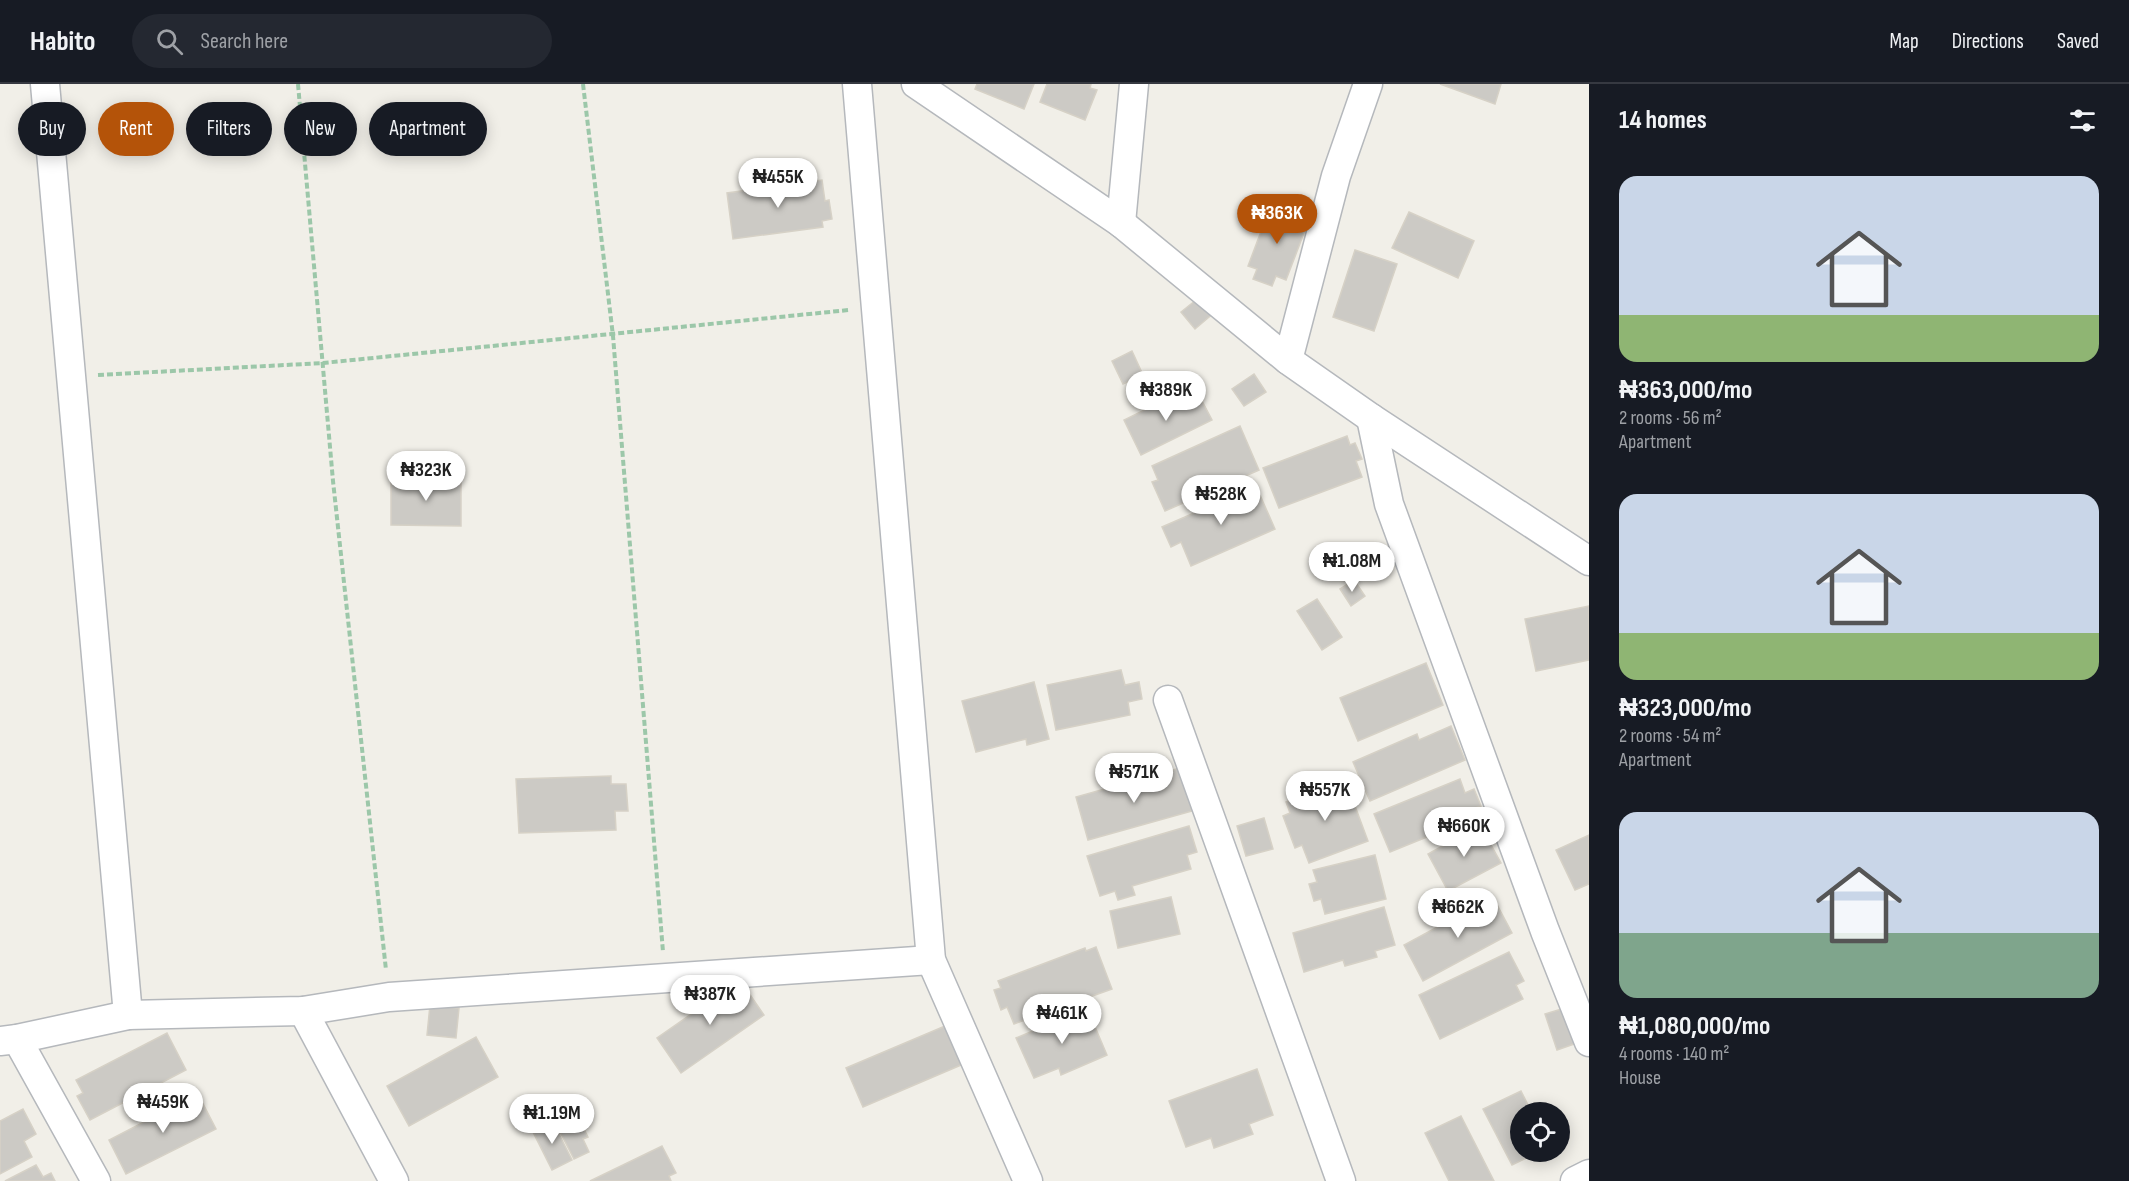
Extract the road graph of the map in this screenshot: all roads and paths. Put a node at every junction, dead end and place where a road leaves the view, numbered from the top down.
1 (45, 84) edge
2 (298, 84) edge
3 (583, 84) edge
4 (857, 84) edge
5 (915, 84) edge
6 (1134, 84) edge
7 (1368, 84) edge
8 (1121, 223) junction
9 (876, 307) junction
10 (613, 336) junction
11 (1288, 360) junction
12 (322, 363) junction
13 (73, 377) junction
14 (1371, 418) junction
15 (1589, 561) edge
16 (1168, 700) dead end
17 (932, 960) junction
18 (665, 978) junction
19 (389, 997) junction
20 (303, 1011) junction
21 (128, 1016) junction
22 (9, 1040) edge
23 (1589, 1042) edge
24 (1589, 1174) edge
25 (96, 1181) edge
26 (394, 1181) edge
27 (1028, 1181) edge
28 (1341, 1181) edge
29 (1575, 1181) edge

1 - 13 street
2 - 12 path
3 - 10 path
4 - 9 street
5 - 8 street
6 - 8 street
7 - 11 street
8 - 11 street
9 - 10 path
9 - 17 street
10 - 12 path
10 - 18 path
11 - 14 street
12 - 13 path
12 - 19 path
13 - 21 street
14 - 15 street
14 - 23 street
16 - 28 street
17 - 18 street
17 - 27 street
18 - 19 street
19 - 20 street
20 - 21 street
20 - 26 street
21 - 22 street
22 - 25 street
24 - 29 street

